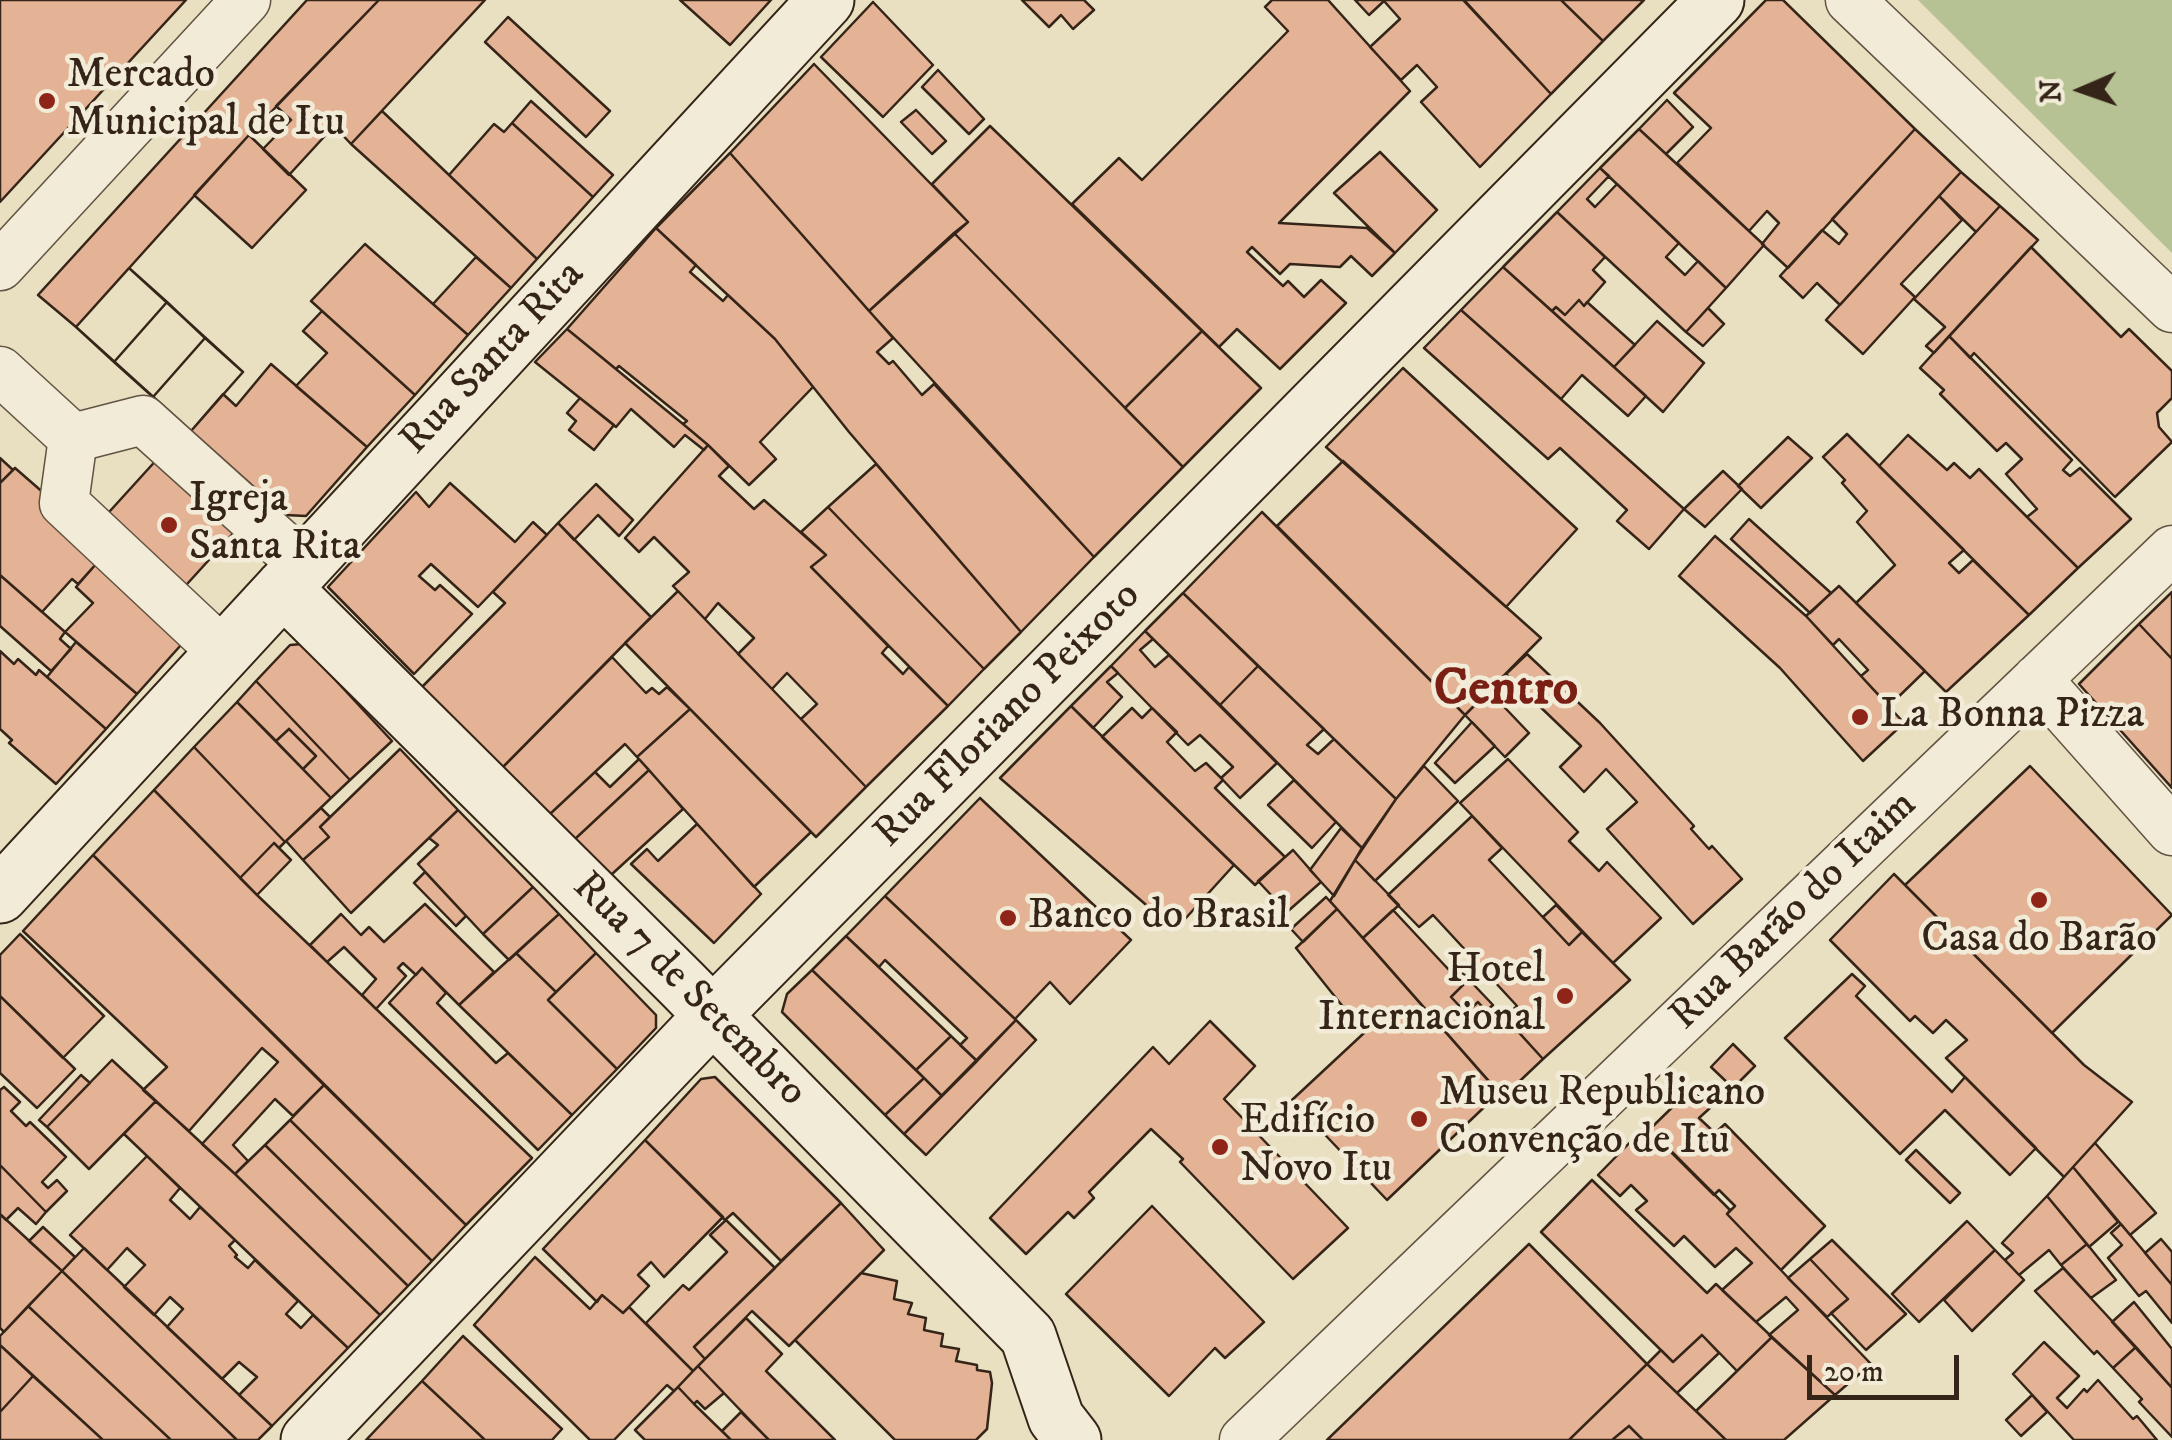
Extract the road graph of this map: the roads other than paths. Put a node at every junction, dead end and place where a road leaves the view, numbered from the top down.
1 (246, 0) edge
2 (826, 0) edge
3 (1716, 0) edge
4 (1850, 0) edge
5 (0, 266) edge
6 (2172, 308) edge
7 (1, 372) edge
8 (73, 438) junction
9 (2172, 550) edge
10 (294, 577) junction
11 (224, 652) junction
12 (2037, 679) junction
13 (2172, 831) edge
14 (0, 895) edge
15 (713, 1016) junction
16 (1055, 1433) edge
17 (309, 1440) edge
18 (1244, 1440) edge

1 - 5 street
2 - 10 street, Rua Santa Rita
3 - 15 street, Rua Floriano Peixoto
4 - 6 street
7 - 8 street
8 - 10 street, Rua 7 de Setembro
8 - 11 street
9 - 12 street, Rua Barão do Itaim
10 - 11 street, Rua Santa Rita
10 - 15 street, Rua 7 de Setembro
11 - 14 street, Rua Santa Rita
12 - 13 street
12 - 18 street, Rua Barão do Itaim
15 - 16 street, Rua 7 de Setembro
15 - 17 street, Rua Floriano Peixoto

